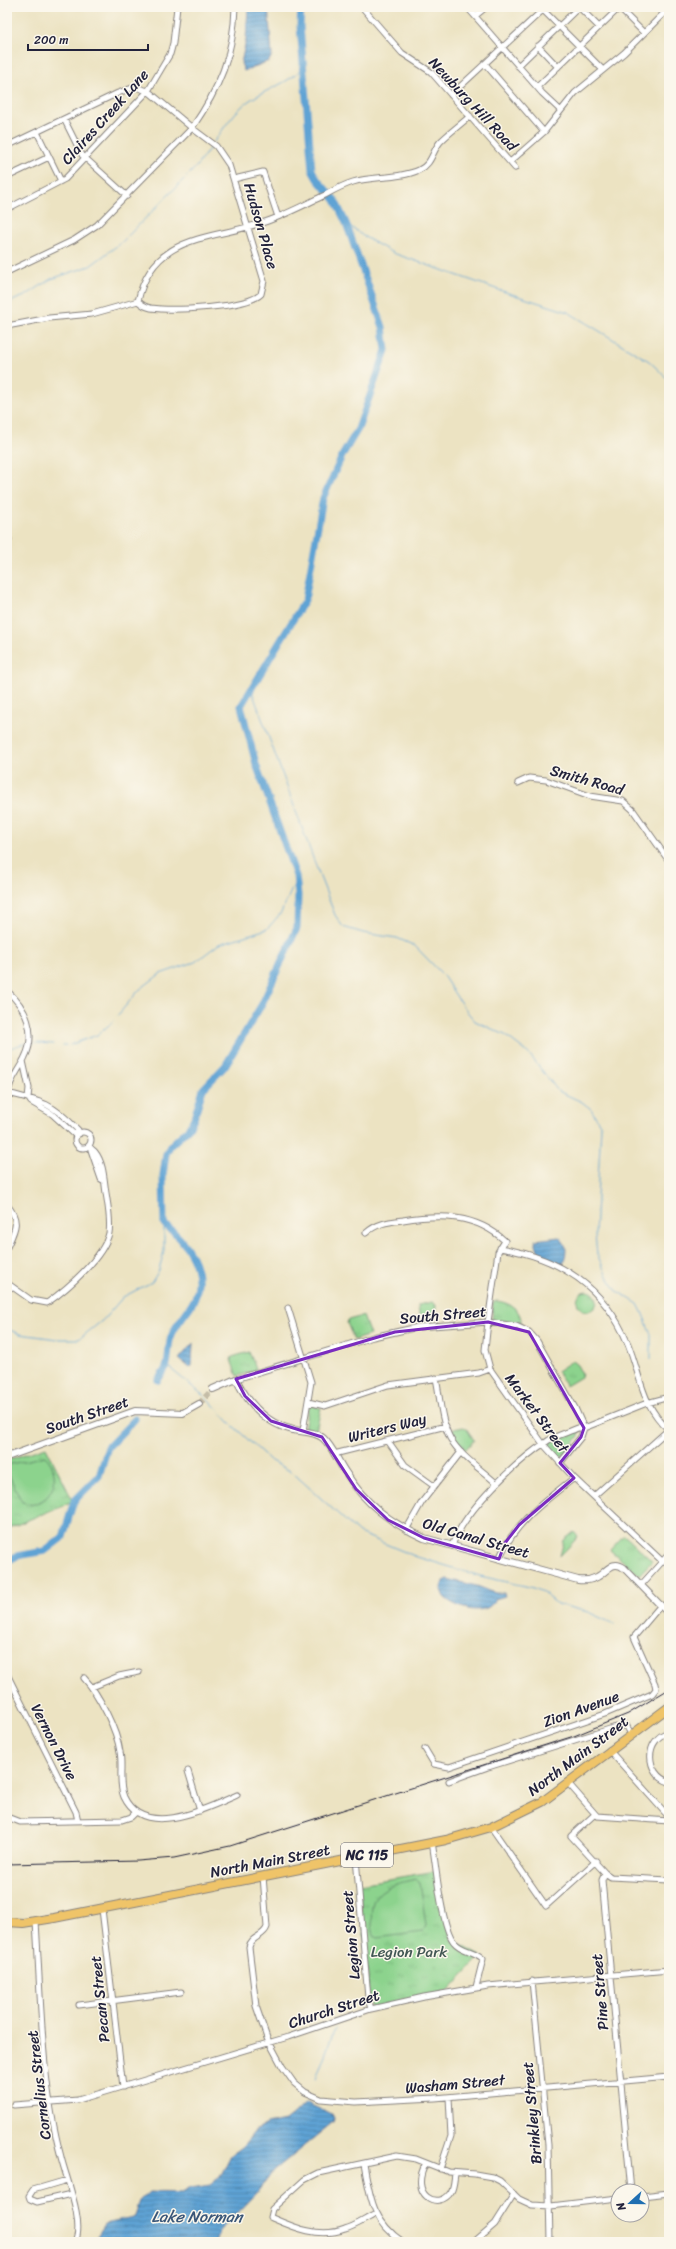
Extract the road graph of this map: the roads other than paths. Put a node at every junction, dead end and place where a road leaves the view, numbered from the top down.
1 (176, 7) edge
2 (235, 7) edge
3 (362, 7) edge
4 (467, 7) edge
5 (486, 7) edge
6 (579, 7) edge
7 (618, 7) edge
8 (544, 8) edge
9 (669, 8) edge
10 (475, 16) junction
11 (559, 26) junction
12 (599, 27) junction
13 (644, 33) junction
14 (538, 46) junction
15 (579, 46) junction
16 (503, 48) junction
17 (486, 65) junction
18 (518, 66) junction
19 (558, 67) junction
20 (603, 70) junction
21 (537, 87) junction
22 (148, 91) junction
23 (451, 95) junction
24 (560, 110) junction
25 (470, 116) junction
26 (64, 120) junction
27 (192, 128) junction
28 (37, 132) junction
29 (544, 132) junction
30 (7, 146) edge
31 (49, 158) junction
32 (85, 159) junction
33 (510, 162) junction
34 (515, 168) dead end
35 (7, 177) edge
36 (234, 179) junction
37 (61, 181) junction
38 (127, 196) junction
39 (7, 209) edge
40 (278, 217) junction
41 (249, 227) junction
42 (7, 272) edge
43 (138, 301) junction
44 (7, 326) edge
45 (7, 608) edge
46 (7, 619) edge
47 (518, 783) dead end
48 (669, 861) edge
49 (7, 991) edge
50 (24, 1061) junction
51 (7, 1093) edge
52 (29, 1099) junction
53 (78, 1134) junction
54 (90, 1148) junction
55 (7, 1205) edge
56 (366, 1233) dead end
57 (7, 1247) edge
58 (500, 1248) junction
59 (7, 1283) edge
60 (288, 1308) dead end
61 (488, 1322) junction
62 (305, 1358) junction
63 (490, 1370) junction
64 (436, 1378) junction
65 (236, 1379) junction
66 (213, 1389) tunnel mouth
67 (669, 1397) edge
68 (308, 1402) junction
69 (647, 1403) junction
70 (199, 1404) tunnel mouth
71 (446, 1426) junction
72 (584, 1428) junction
73 (669, 1430) edge
74 (302, 1431) junction
75 (388, 1441) junction
76 (543, 1444) junction
77 (461, 1452) junction
78 (334, 1454) junction
79 (7, 1457) edge
80 (560, 1463) junction
81 (574, 1478) junction
82 (496, 1483) junction
83 (434, 1486) junction
84 (594, 1496) junction
85 (406, 1530) junction
86 (452, 1546) junction
87 (669, 1554) edge
88 (499, 1559) junction
89 (662, 1561) junction
90 (641, 1585) junction
91 (661, 1605) junction
92 (669, 1614) edge
93 (139, 1672) dead end
94 (8, 1677) edge
95 (84, 1678) dead end
96 (92, 1687) junction
97 (669, 1707) edge
98 (669, 1732) edge
99 (631, 1734) junction
100 (424, 1749) dead end
101 (610, 1750) junction
102 (188, 1771) dead end
103 (449, 1781) dead end
104 (669, 1782) edge
105 (568, 1783) junction
106 (237, 1795) dead end
107 (200, 1810) junction
108 (136, 1812) junction
109 (595, 1814) junction
110 (7, 1817) edge
111 (669, 1817) edge
112 (669, 1820) edge
113 (78, 1821) junction
114 (491, 1827) junction
115 (432, 1842) junction
116 (356, 1858) junction
117 (596, 1861) junction
118 (604, 1873) junction
119 (263, 1876) junction
120 (669, 1880) edge
121 (102, 1909) junction
122 (7, 1922) edge
123 (36, 1922) junction
124 (669, 1970) edge
125 (610, 1975) junction
126 (532, 1982) junction
127 (476, 1987) junction
128 (181, 1992) dead end
129 (112, 2001) junction
130 (79, 2005) dead end
131 (370, 2009) junction
132 (269, 2042) junction
133 (669, 2077) edge
134 (620, 2081) junction
135 (123, 2087) junction
136 (542, 2088) junction
137 (449, 2097) junction
138 (50, 2102) junction
139 (14, 2105) dead end
140 (426, 2163) junction
141 (364, 2164) junction
142 (440, 2169) junction
143 (455, 2174) junction
144 (67, 2180) junction
145 (630, 2183) edge
146 (669, 2193) edge
147 (71, 2194) junction
148 (514, 2194) junction
149 (650, 2195) edge
150 (610, 2199) edge
151 (551, 2206) junction
152 (376, 2214) junction
153 (75, 2242) edge
154 (403, 2242) edge
155 (474, 2242) edge
156 (550, 2242) edge

1 - 22 street, Claires Creek Lane
2 - 27 street
3 - 23 street, Newburg Hill Road
4 - 10 street
5 - 10 street
6 - 11 street
6 - 12 street
7 - 12 street
7 - 13 street
8 - 11 street
8 - 16 street
9 - 13 street
10 - 16 street
11 - 14 street
11 - 15 street
12 - 15 street
13 - 20 street
14 - 18 street
14 - 19 street
15 - 19 street
15 - 20 street
16 - 17 street
16 - 18 street
17 - 23 street
17 - 29 street
18 - 21 street
19 - 21 street
20 - 24 street
21 - 24 street
22 - 26 street
22 - 27 street, Hudson Place
22 - 32 street, Claires Creek Lane
23 - 25 street, Newburg Hill Road
24 - 29 street
25 - 33 street, Newburg Hill Road
25 - 40 street
26 - 28 street
26 - 32 street
27 - 36 street, Hudson Place
27 - 38 street
28 - 30 street
28 - 31 street
29 - 33 street
31 - 35 street
31 - 37 street
32 - 37 street, Claires Creek Lane
32 - 38 street
33 - 34 street, Newburg Hill Road
36 - 40 street
36 - 41 street, Hudson Place
37 - 39 street, Claires Creek Lane
38 - 42 street
40 - 41 street
41 - 43 street
41 - 43 street, Hudson Place
43 - 44 street
45 - 46 street
47 - 48 street, Smith Road
49 - 50 street
50 - 51 street
50 - 52 street
51 - 52 street
52 - 53 street
53 - 54 street
53 - 54 street
54 - 59 street
55 - 57 street
56 - 58 street, Market Street
58 - 61 street, Market Street
58 - 69 street
60 - 62 street
61 - 62 street, South Street
61 - 63 street, Market Street
61 - 72 street, South Street
62 - 65 street, South Street
62 - 68 street
63 - 64 street
63 - 76 street, Market Street
64 - 68 street
64 - 71 street
65 - 66 street, South Street
65 - 74 street, Old Canal Street
67 - 69 street
68 - 74 street
69 - 72 street
69 - 73 street
70 - 79 street, South Street
71 - 75 street, Writers Way
71 - 77 street
72 - 76 street
72 - 80 street
73 - 84 street
74 - 78 street, Old Canal Street
75 - 78 street, Writers Way
75 - 83 street
76 - 80 street, Market Street
76 - 82 street
77 - 82 street
77 - 83 street
78 - 85 street, Old Canal Street
80 - 81 street, Market Street
81 - 84 street, Market Street
81 - 88 street
82 - 86 street
83 - 85 street
84 - 89 street, Market Street
85 - 86 street, Old Canal Street
86 - 88 street, Old Canal Street
87 - 89 street
88 - 90 street, Old Canal Street
89 - 90 street
90 - 91 street
91 - 92 street
91 - 100 street, Zion Avenue
93 - 96 street
94 - 113 street, Vernon Drive
95 - 96 street
96 - 108 street
97 - 99 main road, North Main Street / NC 115
98 - 104 street
99 - 101 main road, North Main Street / NC 115
99 - 103 street
101 - 105 main road, North Main Street / NC 115
101 - 111 street
102 - 107 street
105 - 109 street
105 - 114 main road, North Main Street / NC 115
106 - 107 street
107 - 108 street
108 - 113 street
109 - 112 street
109 - 117 street
110 - 113 street
114 - 115 main road, North Main Street / NC 115
114 - 117 street
115 - 116 main road, North Main Street / NC 115
115 - 127 street
116 - 119 main road, North Main Street / NC 115
116 - 131 street, Legion Street
117 - 118 street
118 - 120 street
118 - 125 street, Pine Street
119 - 121 main road, North Main Street / NC 115
119 - 132 street, Washam Street
121 - 123 main road, North Main Street / NC 115
121 - 129 street, Pecan Street
122 - 123 main road, North Main Street / NC 115
123 - 138 street, Cornelius Street
124 - 125 street, Church Street
125 - 126 street, Church Street
125 - 134 street, Pine Street
126 - 127 street, Church Street
126 - 136 street, Brinkley Street
127 - 131 street, Church Street
128 - 129 street
129 - 130 street
129 - 135 street, Pecan Street
131 - 132 street, Church Street
132 - 135 street, Church Street
132 - 137 street, Washam Street
133 - 134 street, Washam Street
134 - 136 street, Washam Street
134 - 145 street, Pine Street
135 - 138 street, Church Street
136 - 137 street, Washam Street
136 - 151 street, Brinkley Street
137 - 142 street
138 - 139 street, Church Street
138 - 144 street, Cornelius Street
140 - 141 street
140 - 142 street
140 - 143 street
141 - 152 street
141 - 152 street
142 - 143 street
143 - 148 street
144 - 147 street, Cornelius Street
144 - 147 street
146 - 149 street
147 - 153 street, Cornelius Street
148 - 151 street
148 - 155 street
150 - 151 street
151 - 156 street, Brinkley Street
152 - 154 street

